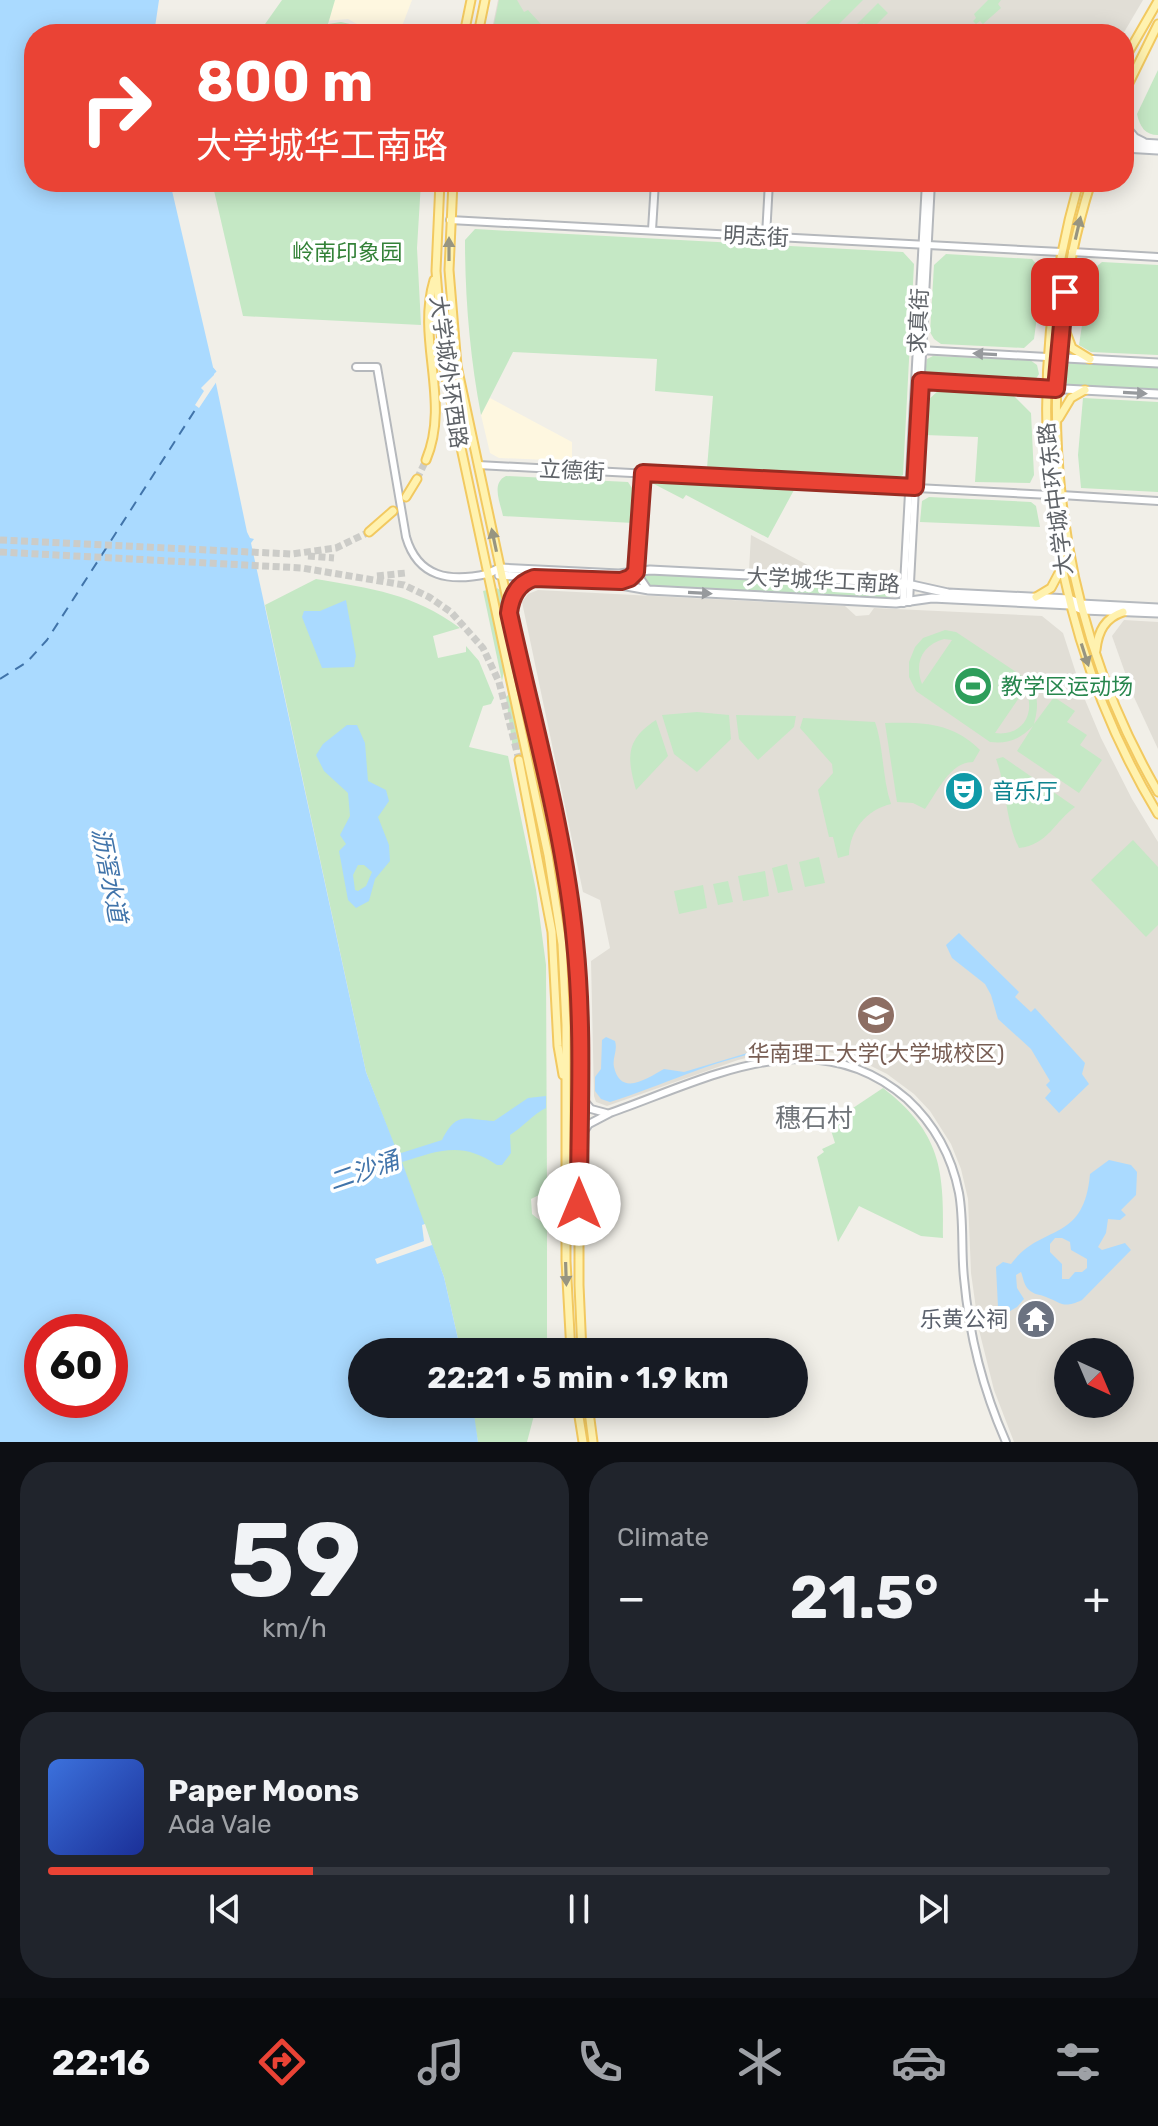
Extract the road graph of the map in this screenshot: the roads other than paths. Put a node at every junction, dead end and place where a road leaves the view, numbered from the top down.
1 (471, 0) edge
2 (485, 0) edge
3 (1158, 1) edge
4 (466, 24) edge
5 (480, 24) edge
6 (1158, 24) edge
7 (1134, 43) edge
8 (1134, 73) edge
9 (1134, 137) edge
10 (1145, 143) junction
11 (1134, 144) edge
12 (1134, 146) edge
13 (1158, 147) edge
14 (440, 192) edge
15 (452, 192) edge
16 (654, 192) edge
17 (768, 192) edge
18 (928, 192) edge
19 (1076, 192) edge
20 (1088, 192) edge
21 (450, 220) junction
22 (652, 230) junction
23 (766, 236) junction
24 (925, 245) junction
25 (1061, 252) junction
26 (1072, 252) junction
27 (1158, 257) edge
28 (436, 275) junction
29 (1061, 319) junction
30 (920, 350) junction
31 (1047, 357) junction
32 (1058, 358) junction
33 (1090, 359) junction
34 (1158, 363) edge
35 (356, 367) dead end
36 (918, 381) junction
37 (1045, 388) junction
38 (1056, 389) junction
39 (1085, 390) junction
40 (1158, 394) edge
41 (1057, 424) junction
42 (426, 460) tunnel mouth
43 (478, 465) junction
44 (643, 473) junction
45 (417, 479) tunnel mouth
46 (912, 487) junction
47 (1050, 495) junction
48 (1061, 495) junction
49 (406, 497) dead end
50 (1158, 501) edge
51 (393, 511) dead end
52 (369, 532) tunnel mouth
53 (1061, 565) junction
54 (501, 572) junction
55 (636, 572) junction
56 (487, 574) junction
57 (540, 578) junction
58 (598, 581) junction
59 (907, 584) junction
60 (649, 590) junction
61 (1036, 597) junction
62 (1070, 602) junction
63 (906, 603) junction
64 (1082, 607) junction
65 (1158, 610) edge
66 (1123, 612) junction
67 (509, 613) junction
68 (1096, 652) junction
69 (519, 760) tunnel mouth
70 (1158, 792) edge
71 (1158, 814) edge
72 (568, 886) junction
73 (554, 889) junction
74 (565, 989) junction
75 (579, 989) junction
76 (566, 1084) junction
77 (579, 1093) junction
78 (610, 1113) junction
79 (579, 1141) junction
80 (570, 1338) edge
81 (581, 1338) edge
82 (579, 1418) edge
83 (590, 1418) edge
84 (583, 1442) edge
85 (593, 1442) edge
86 (1006, 1442) edge

1 - 4 main road
2 - 5 main road
3 - 7 main road
6 - 8 main road
9 - 10 main road
10 - 11 main road
10 - 13 main road
12 - 13 main road
14 - 28 main road, 大学城外环西路
15 - 21 main road, 大学城外环西路
16 - 22 street
17 - 23 street
18 - 24 street, 求真街
19 - 25 main road, 大学城中环东路
26 -> 20 main road, 大学城中环东路
21 - 22 street, 明志街
43 -> 21 main road, 大学城外环西路
22 - 23 street, 明志街
23 - 24 street, 明志街
24 - 25 street, 明志街
24 - 30 street, 求真街
25 - 31 main road, 大学城中环东路
26 - 27 street
26 - 29 main road, 大学城中环东路
28 - 42 main road
28 - 56 main road, 大学城外环西路
29 - 32 main road, 大学城中环东路
29 - 33 main road
31 -> 30 street
30 - 36 street, 求真街
31 - 32 main road
31 - 37 main road, 大学城中环东路
32 - 33 main road
32 - 38 main road, 大学城中环东路
33 - 34 main road
35 - 56 street, 大学城华工南路
36 - 37 street
36 - 46 street, 求真街
37 - 38 main road
37 - 47 main road, 大学城中环东路
38 - 39 main road
38 - 41 main road, 大学城中环东路
39 -> 40 main road
39 - 41 main road
41 - 48 main road, 大学城中环东路
43 - 44 street, 立德街
54 -> 43 main road, 大学城外环西路
44 - 46 street, 立德街
44 - 55 street
45 - 49 main road
46 - 47 street, 立德街
46 - 59 street, 求真街
47 - 53 main road, 大学城中环东路
48 - 50 street
48 - 64 main road, 大学城中环东路
51 - 52 main road
53 - 61 main road
53 - 62 main road, 大学城中环东路
54 - 55 main road, 大学城华工南路
54 - 56 main road, 大学城华工南路
54 - 57 main road, 大学城华工南路
54 - 67 main road, 大学城外环西路
55 - 58 street
55 - 59 main road, 大学城华工南路
55 - 60 street
56 - 73 main road, 大学城外环西路
57 - 58 main road, 大学城华工南路
57 - 67 main road
58 - 60 main road, 大学城华工南路
59 - 61 main road, 大学城华工南路
59 - 63 street, 求真街
60 -> 63 main road, 大学城华工南路
61 - 62 main road, 大学城华工南路
62 - 63 main road, 大学城华工南路
62 - 64 main road, 大学城华工南路
62 -> 71 main road, 大学城中环东路
64 - 65 main road, 大学城华工南路
64 - 66 main road, 大学城华工南路
64 - 68 main road, 大学城中环东路
65 - 66 main road, 大学城华工南路
66 - 68 main road
67 - 72 main road, 大学城外环西路
68 - 70 main road, 大学城中环东路
69 - 76 main road
72 - 73 main road
72 - 75 main road, 大学城外环西路
73 - 74 main road, 大学城外环西路
74 - 75 main road
74 - 76 main road, 大学城外环西路
75 - 77 main road, 大学城外环西路
76 -> 80 main road
77 - 78 street
77 - 79 main road, 大学城外环西路
78 - 79 street
78 - 86 street
79 - 81 main road, 大学城外环西路
82 - 84 main road
83 - 85 main road

